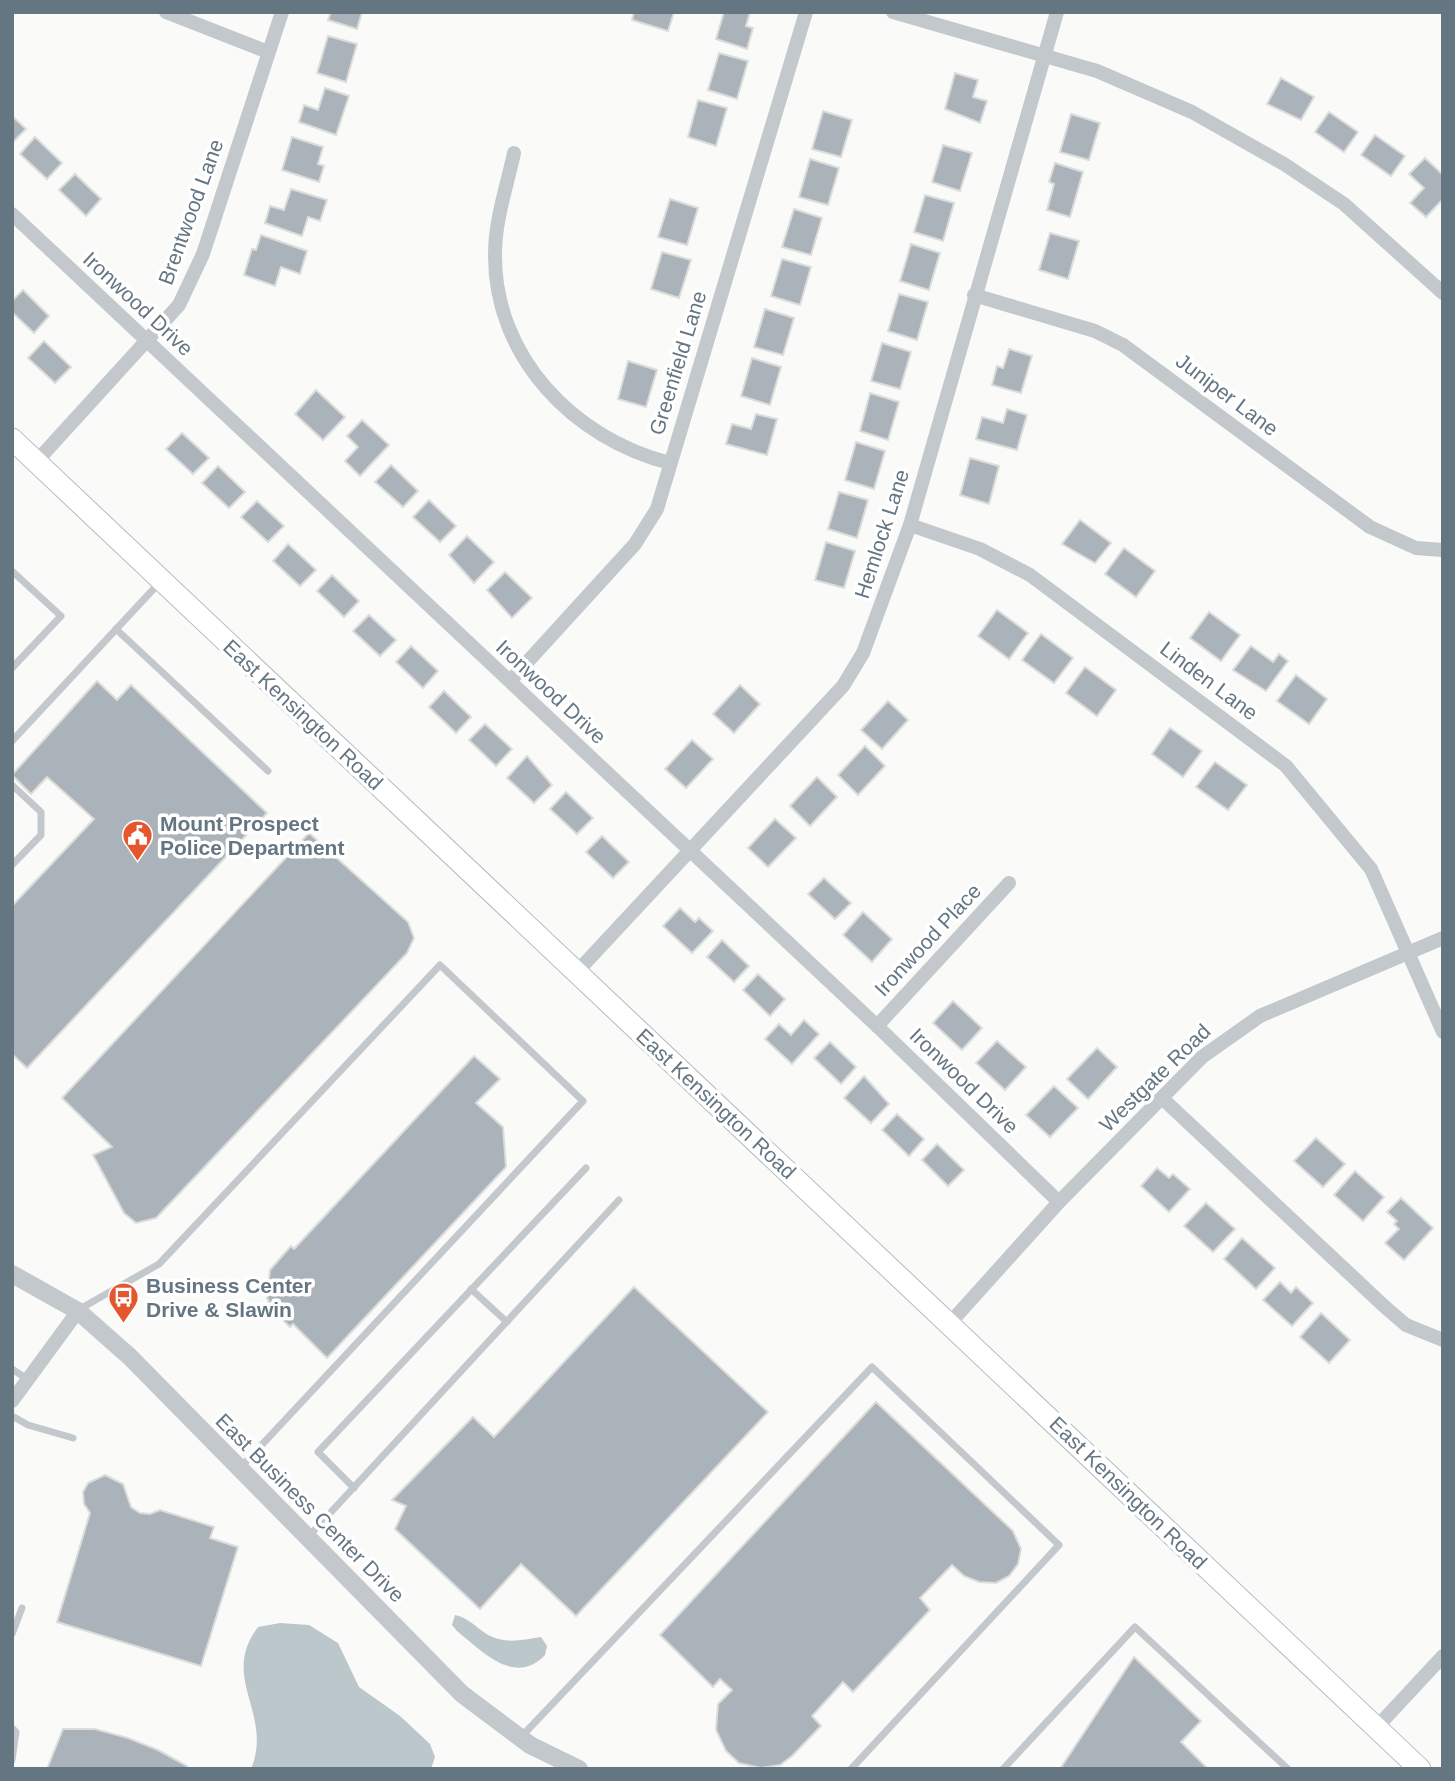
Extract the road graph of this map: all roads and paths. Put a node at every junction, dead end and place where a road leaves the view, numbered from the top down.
1 (166, 12) edge
2 (282, 12) edge
3 (806, 12) edge
4 (893, 12) edge
5 (1057, 12) edge
6 (268, 52) junction
7 (1043, 57) junction
8 (514, 153) dead end
9 (12, 214) edge
10 (1443, 293) edge
11 (974, 295) junction
12 (146, 341) junction
13 (12, 439) edge
14 (36, 462) junction
15 (670, 463) junction
16 (909, 525) junction
17 (1443, 550) edge
18 (12, 571) edge
19 (161, 581) junction
20 (116, 629) junction
21 (12, 668) edge
22 (509, 681) junction
23 (12, 741) edge
24 (268, 771) dead end
25 (12, 785) edge
26 (690, 852) junction
27 (12, 864) edge
28 (1009, 883) dead end
29 (1443, 938) edge
30 (1408, 952) junction
31 (575, 974) junction
32 (877, 1026) junction
33 (1443, 1032) edge
34 (1163, 1098) junction
35 (586, 1168) dead end
36 (619, 1200) dead end
37 (1059, 1202) junction
38 (12, 1274) edge
39 (471, 1289) junction
40 (78, 1311) junction
41 (507, 1322) junction
42 (950, 1324) junction
43 (1443, 1340) edge
44 (12, 1370) edge
45 (27, 1379) junction
46 (12, 1401) edge
47 (12, 1416) edge
48 (73, 1438) dead end
49 (239, 1468) junction
50 (354, 1488) junction
51 (308, 1538) junction
52 (22, 1608) dead end
53 (12, 1634) edge
54 (1443, 1656) edge
55 (12, 1727) edge
56 (1376, 1728) junction
57 (520, 1738) junction
58 (12, 1760) edge
59 (568, 1767) edge
60 (851, 1769) edge
61 (1003, 1769) edge
62 (1289, 1769) edge
63 (1420, 1769) edge

1 - 6 street
2 - 6 street, Brentwood Lane
3 - 15 street, Greenfield Lane
4 - 7 street
5 - 7 street, Hemlock Lane
6 - 12 street, Brentwood Lane
7 - 10 street
7 - 11 street, Hemlock Lane
8 - 15 street
9 - 12 street, Ironwood Drive
11 - 16 street, Hemlock Lane
11 - 17 street, Juniper Lane
12 - 14 street, Brentwood Lane
12 - 22 street, Ironwood Drive
13 - 14 main road, East Kensington Road
14 - 19 main road, East Kensington Road
15 - 22 street, Greenfield Lane
16 - 26 street, Hemlock Lane
16 - 30 street, Linden Lane
18 - 21 lane
19 - 20 lane
19 - 31 main road, East Kensington Road
20 - 23 lane
20 - 24 lane
22 - 26 street, Ironwood Drive
25 - 27 lane
26 - 31 street, Hemlock Lane
26 - 32 street, Ironwood Drive
28 - 32 street, Ironwood Place
29 - 30 street, Westgate Road
30 - 33 street, Linden Lane
30 - 34 street, Westgate Road
31 - 42 main road, East Kensington Road
32 - 37 street, Ironwood Drive
34 - 37 street, Westgate Road
34 - 43 street
35 - 39 lane
36 - 41 lane
37 - 42 street, Westgate Road
38 - 40 street, East Business Center Drive
39 - 41 lane
39 - 50 lane
40 - 45 street
40 - 49 street, East Business Center Drive
40 - 49 lane
41 - 50 lane
42 - 56 main road, East Kensington Road
44 - 45 lane
45 - 46 street
47 - 48 lane
49 - 51 street, East Business Center Drive
50 - 51 lane
51 - 57 street, East Business Center Drive
52 - 53 lane
54 - 56 street
55 - 58 lane
56 - 63 main road, East Kensington Road
57 - 59 street, East Business Center Drive
57 - 60 lane
61 - 62 lane

